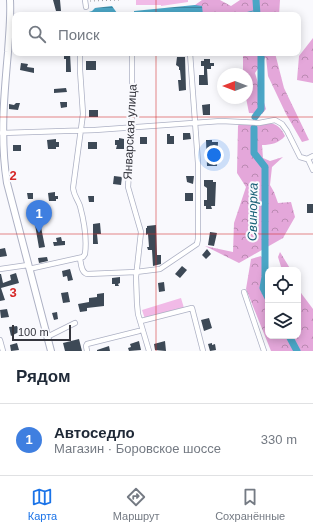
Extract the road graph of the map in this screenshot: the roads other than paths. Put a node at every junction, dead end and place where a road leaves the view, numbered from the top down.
1 (10, 0) edge
2 (80, 56) edge
3 (132, 56) edge
4 (190, 56) edge
5 (195, 123) junction
6 (132, 128) junction
7 (80, 130) junction
8 (2, 133) junction
9 (313, 156) edge
10 (308, 159) junction
11 (313, 170) edge
12 (81, 258) junction
13 (29, 267) junction
14 (0, 269) edge
15 (136, 272) junction
16 (244, 292) dead end
17 (141, 321) junction
18 (75, 323) dead end
19 (139, 331) dead end
20 (48, 337) junction
21 (0, 340) edge
22 (3, 351) edge
23 (51, 351) edge
24 (87, 351) edge
25 (149, 351) edge
26 (203, 351) edge
27 (264, 351) edge

1 - 8 main road
2 - 7 street
3 - 6 street, Январская улица
4 - 5 street
5 - 6 street
5 - 10 street
5 - 15 street
6 - 7 street
6 - 15 street, Январская улица
7 - 8 street
7 - 12 street
8 - 13 main road
9 - 10 street
10 - 11 street
12 - 13 street
12 - 15 street
13 - 14 street
13 - 20 main road
15 - 17 street, Январская улица
16 - 27 street
17 - 25 street, Январская улица
17 - 26 street
18 - 20 street
19 - 24 street
20 - 23 main road
21 - 22 street

